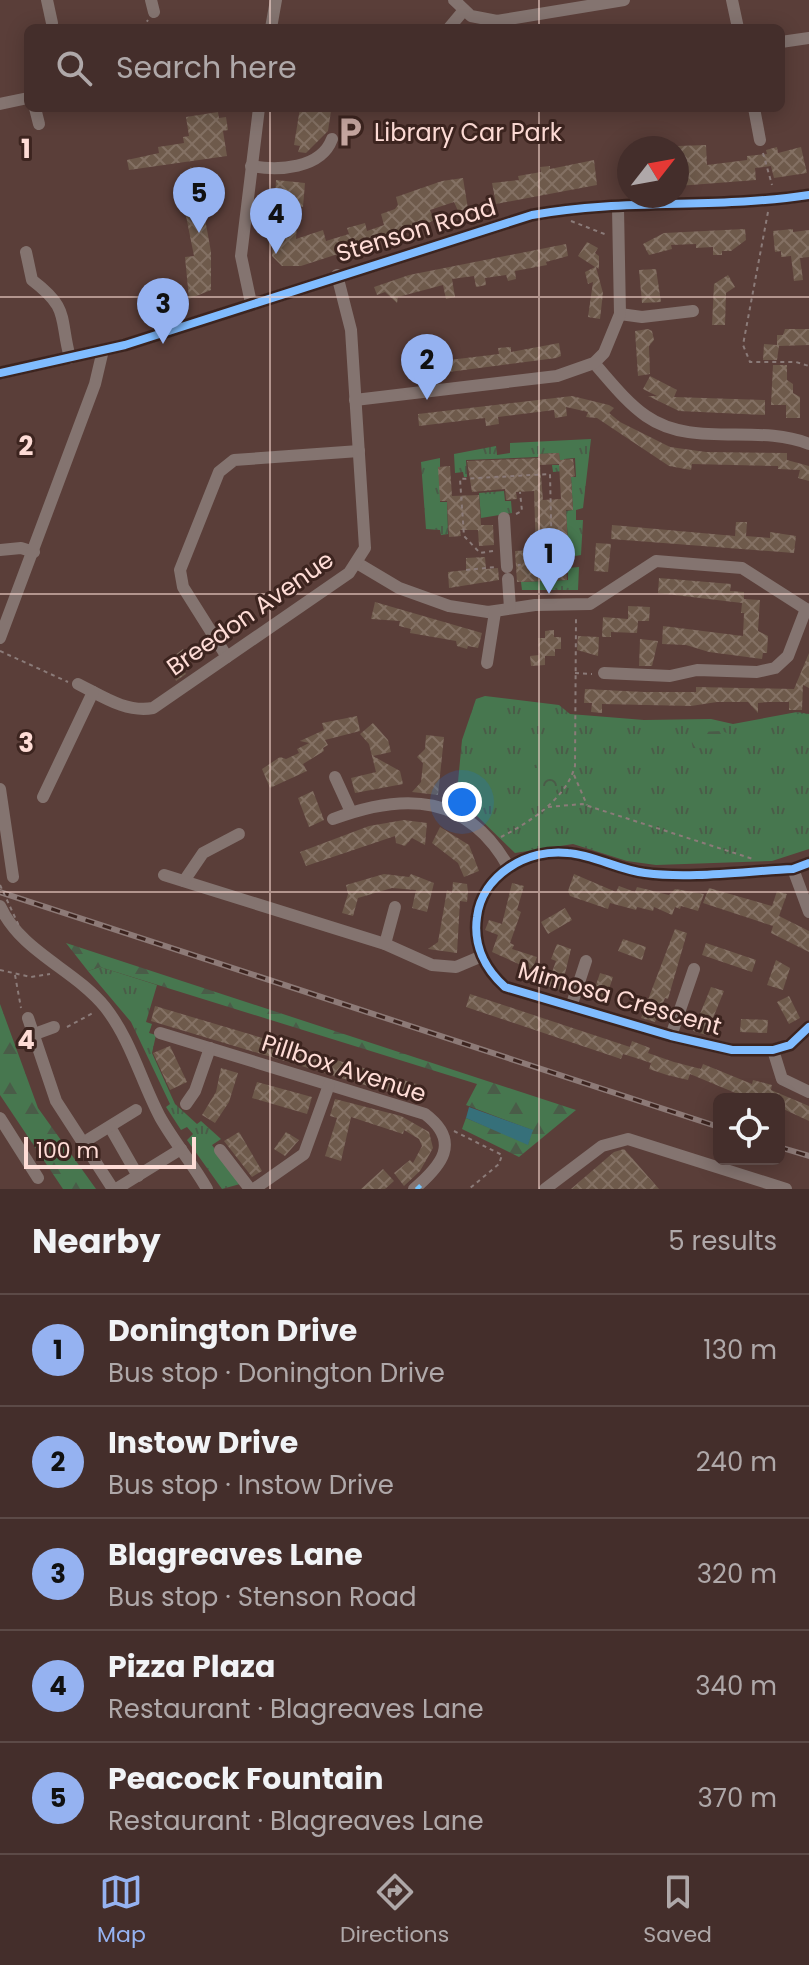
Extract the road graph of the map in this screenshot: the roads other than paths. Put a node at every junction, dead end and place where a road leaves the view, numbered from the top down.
1 (47, 0) edge
2 (276, 0) edge
3 (454, 0) edge
4 (624, 0) edge
5 (732, 0) edge
6 (464, 10) junction
7 (52, 23) dead end
8 (272, 24) edge
9 (452, 24) edge
10 (737, 24) edge
11 (809, 38) edge
12 (785, 41) edge
13 (24, 99) edge
14 (0, 104) edge
15 (36, 112) edge
16 (258, 112) edge
17 (755, 112) edge
18 (39, 124) dead end
19 (332, 139) dead end
20 (760, 140) road end
21 (251, 166) junction
22 (809, 195) edge
23 (689, 205) edge
24 (618, 208) joint
25 (26, 252) dead end
26 (337, 275) junction
27 (251, 303) junction
28 (693, 311) dead end
29 (620, 314) junction
30 (103, 350) junction
31 (70, 358) junction
32 (594, 363) junction
33 (0, 373) edge
34 (355, 400) junction
35 (809, 444) edge
36 (359, 451) junction
37 (504, 518) road end
38 (0, 550) edge
39 (34, 552) junction
40 (357, 563) junction
41 (510, 608) junction
42 (807, 610) edge
43 (495, 612) junction
44 (0, 638) edge
45 (227, 657) junction
46 (487, 663) dead end
47 (604, 673) road end
48 (78, 684) road end
49 (93, 692) junction
50 (335, 777) dead end
51 (0, 789) edge
52 (43, 797) dead end
53 (351, 812) junction
54 (333, 819) dead end
55 (239, 834) dead end
56 (809, 863) edge
57 (509, 868) junction
58 (793, 869) junction
59 (164, 875) dead end
60 (13, 877) dead end
61 (184, 881) junction
62 (0, 906) edge
63 (395, 907) dead end
64 (809, 912) edge
65 (385, 944) junction
66 (482, 956) junction
67 (586, 961) dead end
68 (694, 969) dead end
69 (571, 1007) junction
70 (28, 1018) road end
71 (54, 1027) road end
72 (809, 1027) edge
73 (160, 1033) dead end
74 (32, 1035) junction
75 (671, 1036) junction
76 (210, 1048) junction
77 (773, 1050) junction
78 (329, 1085) junction
79 (809, 1092) edge
80 (186, 1104) dead end
81 (136, 1110) dead end
82 (0, 1118) edge
83 (110, 1127) junction
84 (89, 1139) dead end
85 (181, 1149) junction
86 (220, 1150) dead end
87 (138, 1176) junction
88 (38, 1178) dead end
89 (115, 1189) edge
90 (207, 1189) edge
91 (252, 1189) edge
92 (414, 1189) edge
93 (545, 1189) edge
94 (786, 1189) edge

1 - 7 street
2 - 8 street
3 - 6 street
4 - 6 street
5 - 10 street
6 - 9 street
11 - 12 street
13 - 14 street
15 - 18 street
16 - 21 street
17 - 20 street
19 - 21 street
21 - 27 street
22 - 23 street, Stenson Road
24 - 26 street, Stenson Road
24 - 29 street
25 - 31 street
26 - 27 street, Stenson Road
26 - 34 street, Breedon Avenue
27 - 30 street, Stenson Road
28 - 29 street
29 - 32 street
30 - 31 street, Stenson Road
30 - 39 street
31 - 33 street, Stenson Road
32 - 34 street
32 - 35 street
34 - 36 street, Breedon Avenue
36 - 40 street, Breedon Avenue
36 - 45 street
37 - 41 street
38 - 39 street
39 - 44 street
40 - 43 street
40 - 45 street, Breedon Avenue
41 - 42 street
41 - 43 street
42 - 47 street
43 - 46 street
45 - 49 street, Breedon Avenue
48 - 49 street, Breedon Avenue
49 - 52 street
50 - 53 street
51 - 60 street
53 - 54 street
53 - 57 street
55 - 61 street
56 - 58 street
57 - 58 street
57 - 66 street
58 - 64 street
59 - 61 street
61 - 65 street
62 - 85 street
63 - 65 street
65 - 66 street
66 - 69 street, Mimosa Crescent
67 - 69 street
68 - 75 street
69 - 75 street, Mimosa Crescent
70 - 74 street
71 - 74 street
72 - 77 street
73 - 76 street, Pillbox Avenue
74 - 89 street
75 - 77 street, Mimosa Crescent
76 - 78 street, Pillbox Avenue
76 - 80 street
77 - 79 street
78 - 91 street
78 - 92 street, Pillbox Avenue
81 - 83 street
82 - 88 street
83 - 84 street
83 - 87 street
85 - 87 street
85 - 90 street
86 - 91 street
87 - 89 street
93 - 94 street

